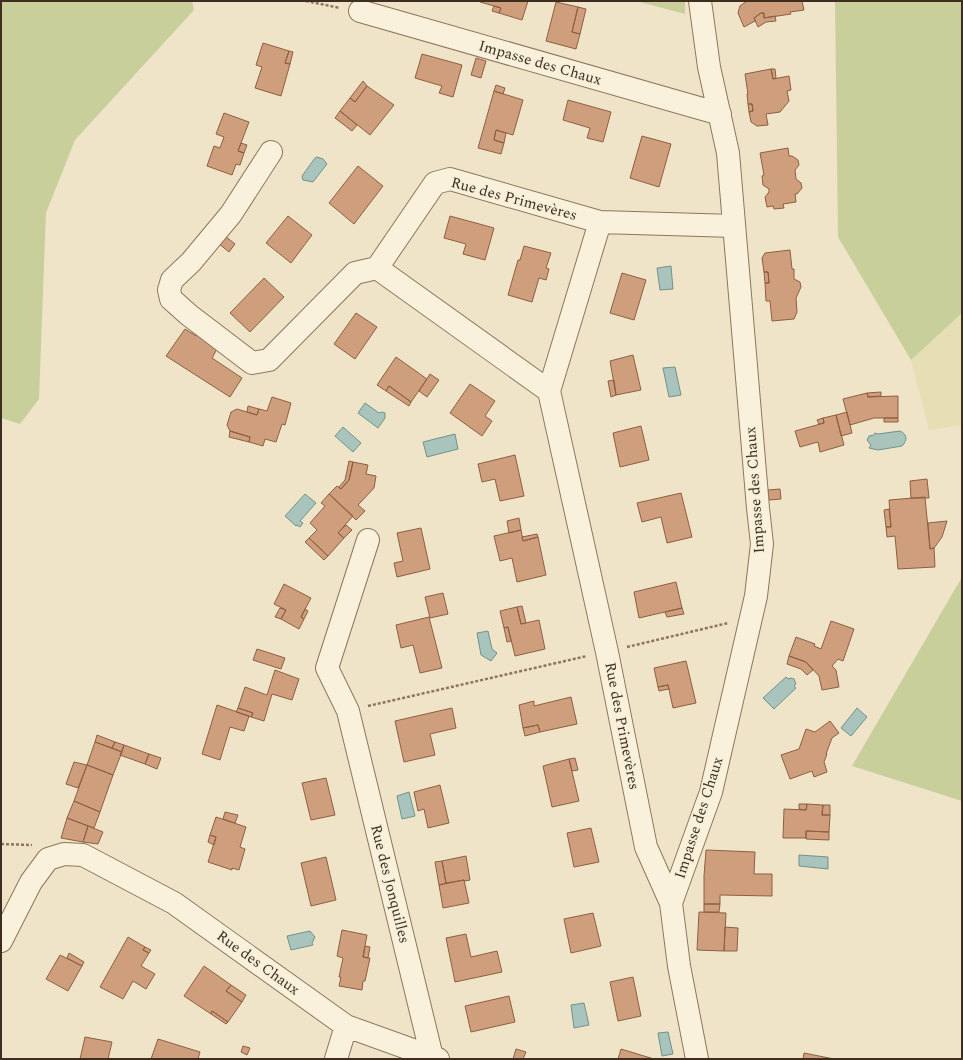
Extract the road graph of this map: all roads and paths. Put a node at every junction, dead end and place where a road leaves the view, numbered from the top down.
1 (306, 1) edge
2 (700, 1) edge
3 (360, 11) joint
4 (720, 114) junction
5 (271, 152) dead end
6 (600, 222) junction
7 (734, 226) junction
8 (377, 268) junction
9 (549, 391) junction
10 (368, 540) dead end
11 (751, 618) junction
12 (607, 652) junction
13 (348, 710) junction
14 (1, 844) edge
15 (48, 859) junction
16 (671, 903) junction
17 (1, 941) edge
18 (346, 1026) junction
19 (435, 1058) edge
20 (336, 1059) edge
21 (697, 1059) edge

1 - 3 path
2 - 4 street, Impasse des Chaux
3 - 4 street, Impasse des Chaux
4 - 7 street, Impasse des Chaux
5 - 8 street
6 - 7 street, Rue des Primevères
6 - 8 street, Rue des Primevères
6 - 9 street, Rue des Primevères
7 - 11 street, Impasse des Chaux
8 - 9 street
9 - 12 street, Rue des Primevères
10 - 13 street, Rue des Jonquilles
11 - 12 path
11 - 16 street, Impasse des Chaux
12 - 13 path
12 - 16 street, Rue des Primevères
13 - 19 street, Rue des Jonquilles
14 - 15 path
15 - 17 street
15 - 18 street, Rue des Chaux
16 - 21 street, Rue des Primevères
18 - 19 street, Rue des Chaux
18 - 20 street

